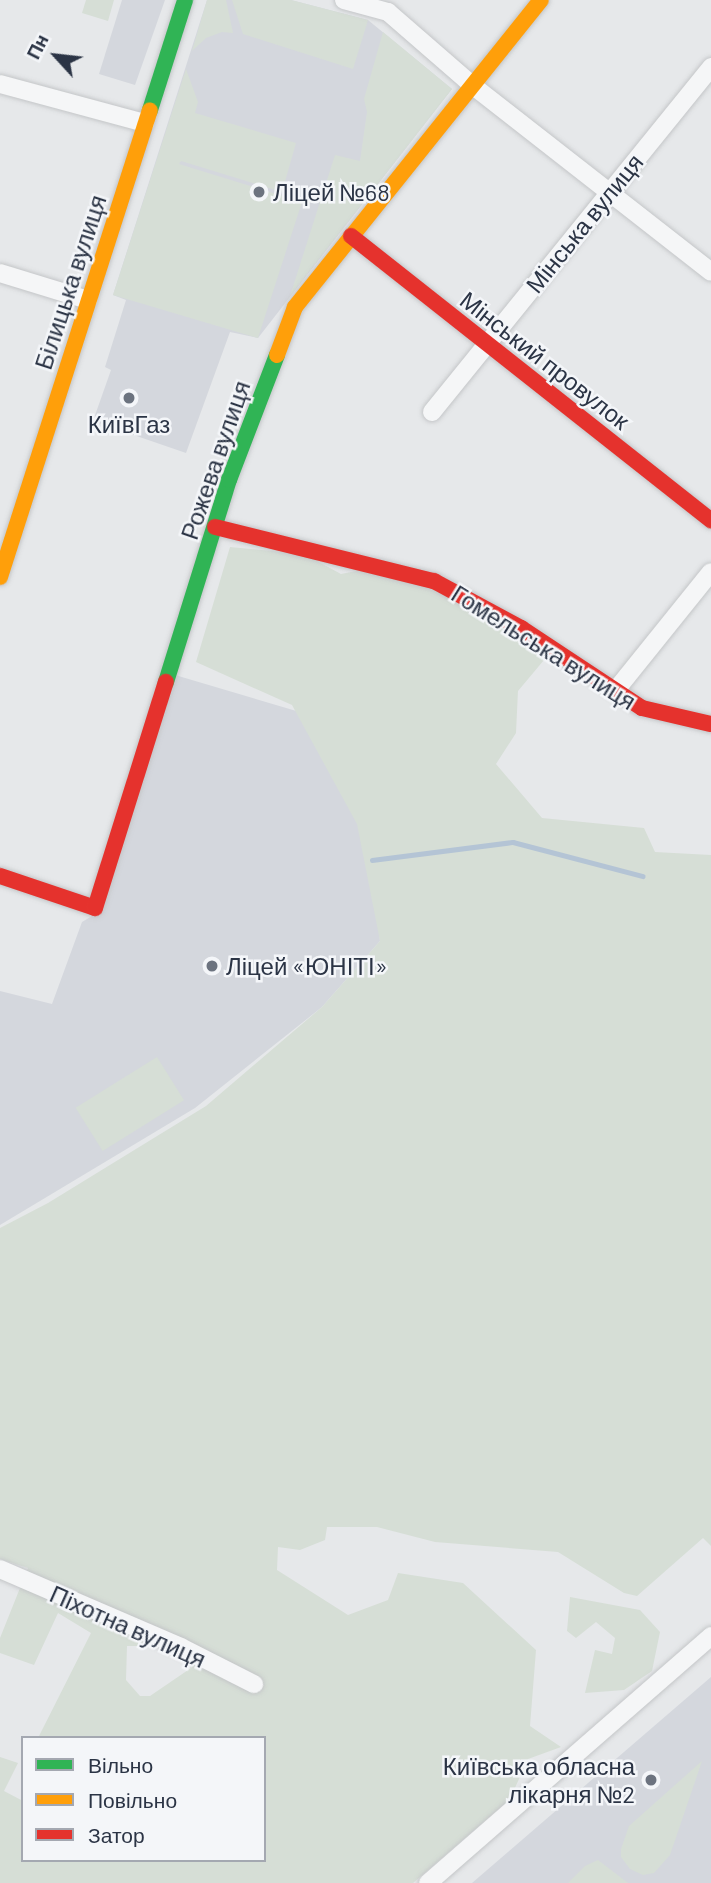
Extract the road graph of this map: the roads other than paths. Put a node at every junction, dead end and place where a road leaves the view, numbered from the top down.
1 (185, 0) edge
2 (344, 0) edge
3 (541, 0) edge
4 (389, 6) edge
5 (711, 67) edge
6 (0, 84) edge
7 (472, 85) junction
8 (145, 123) junction
9 (610, 191) junction
10 (351, 236) junction
11 (711, 272) edge
12 (0, 273) edge
13 (88, 300) junction
14 (486, 343) junction
15 (432, 412) dead end
16 (711, 520) edge
17 (215, 527) junction
18 (711, 572) edge
19 (0, 578) edge
20 (616, 690) junction
21 (711, 724) edge
22 (0, 876) edge
23 (0, 1569) edge
24 (711, 1636) edge
25 (254, 1684) dead end
26 (428, 1883) edge

1 - 8 street, Білицька вулиця
2 - 4 street
3 - 7 street, Рожева вулиця
4 - 7 street
5 - 9 street, Мінська вулиця
6 - 8 street
7 - 9 street
7 - 10 street, Рожева вулиця
8 - 13 street, Білицька вулиця
9 - 11 street
9 - 14 street, Мінська вулиця
10 - 14 street, Мінський провулок
10 - 17 street, Рожева вулиця
12 - 13 street
13 - 19 street, Білицька вулиця
14 - 15 street, Мінська вулиця
14 - 16 street, Мінський провулок
17 - 20 street, Гомельська вулиця
17 - 22 street, Рожева вулиця
18 - 20 street
20 - 21 street, Гомельська вулиця
23 - 25 street, Піхотна вулиця
24 - 26 street

